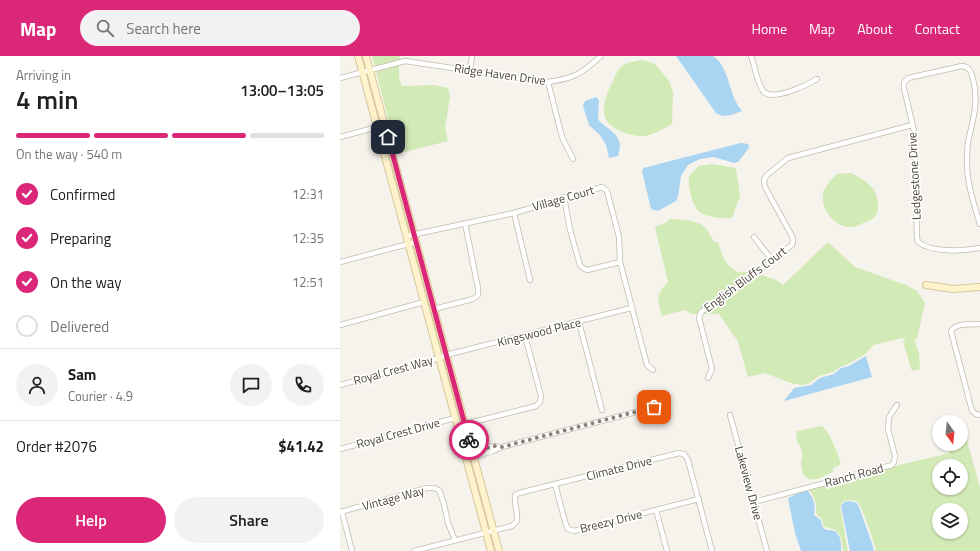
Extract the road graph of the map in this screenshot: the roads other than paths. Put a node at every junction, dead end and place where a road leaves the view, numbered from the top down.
1 (358, 56) edge
2 (366, 56) edge
3 (472, 56) edge
4 (601, 56) edge
5 (751, 56) edge
6 (370, 70) junction
7 (470, 70) junction
8 (363, 72) junction
9 (340, 78) edge
10 (817, 79) dead end
11 (548, 82) junction
12 (978, 87) edge
13 (385, 125) junction
14 (912, 125) junction
15 (378, 127) junction
16 (340, 138) edge
17 (573, 159) dead end
18 (400, 183) junction
19 (393, 185) junction
20 (564, 197) junction
21 (514, 213) junction
22 (465, 223) junction
23 (980, 224) edge
24 (414, 234) junction
25 (407, 236) junction
26 (754, 237) dead end
27 (416, 242) junction
28 (409, 244) junction
29 (980, 248) edge
30 (772, 260) junction
31 (340, 262) edge
32 (620, 262) junction
33 (530, 280) dead end
34 (926, 285) dead end
35 (980, 287) edge
36 (424, 302) junction
37 (631, 308) junction
38 (434, 309) junction
39 (579, 322) junction
40 (980, 324) edge
41 (340, 325) edge
42 (525, 336) junction
43 (446, 355) junction
44 (439, 358) junction
45 (653, 370) dead end
46 (708, 378) dead end
47 (340, 385) edge
48 (663, 405) dead end
49 (897, 405) dead end
50 (602, 410) dead end
51 (730, 415) dead end
52 (980, 415) edge
53 (455, 418) junction
54 (465, 424) junction
55 (340, 449) edge
56 (473, 454) junction
57 (555, 484) junction
58 (699, 499) junction
59 (754, 502) junction
60 (656, 510) junction
61 (341, 512) edge
62 (494, 531) junction
63 (486, 532) junction
64 (455, 540) junction
65 (352, 551) edge
66 (414, 551) edge
67 (491, 551) edge
68 (499, 551) edge
69 (667, 551) edge
70 (712, 551) edge
71 (767, 551) edge

1 - 8 main road
2 - 6 main road
3 - 7 street
4 - 11 street, Ridge Haven Drive
5 - 10 street
6 - 7 street, Ridge Haven Drive
6 - 8 street, Ridge Haven Drive
6 - 13 main road
7 - 11 street, Ridge Haven Drive
8 - 9 street, Ridge Haven Drive
8 - 15 main road
11 - 17 street
12 - 14 street, Ledgestone Drive
12 - 23 street, Ledgestone Drive
13 - 15 street
13 - 18 main road
14 - 29 street, Ledgestone Drive
14 - 30 street, English Bluffs Court
15 - 16 street
15 - 19 main road
18 - 19 main road
18 - 24 main road
19 - 25 main road
20 - 21 street, Village Court
20 - 32 street
20 - 32 street, Village Court
21 - 22 street, Village Court
21 - 33 street
22 - 24 street, Village Court
22 - 38 street
24 - 25 street, Village Court
24 - 27 main road
25 - 28 main road
26 - 30 street
27 - 28 street
27 - 38 main road
28 - 31 street
28 - 36 main road
30 - 46 street, English Bluffs Court
32 - 37 street, Village Court
34 - 35 main road
36 - 41 street
36 - 44 main road
37 - 39 street, Kingswood Place
37 - 45 street, Village Court
38 - 43 main road
39 - 42 street, Kingswood Place
39 - 50 street
40 - 52 street
42 - 43 street, Kingswood Place
42 - 54 street
43 - 44 street, Royal Crest Way
43 - 54 main road
44 - 47 street, Royal Crest Way
44 - 53 main road
48 - 56 street
49 - 59 street, Ranch Road
51 - 59 street, Lakeview Drive
53 - 55 street, Royal Crest Drive
53 - 63 main road
54 - 56 main road
56 - 62 main road
57 - 58 street, Climate Drive
57 - 60 street, Breezy Drive
57 - 62 street, Climate Drive
58 - 60 street, Breezy Drive
58 - 70 street, Climate Drive
59 - 71 street, Lakeview Drive
60 - 69 street
61 - 64 street, Vintage Way
61 - 65 street, Vintage Way
62 - 63 street, Climate Drive
62 - 68 main road
63 - 64 street
63 - 67 main road
64 - 66 street

